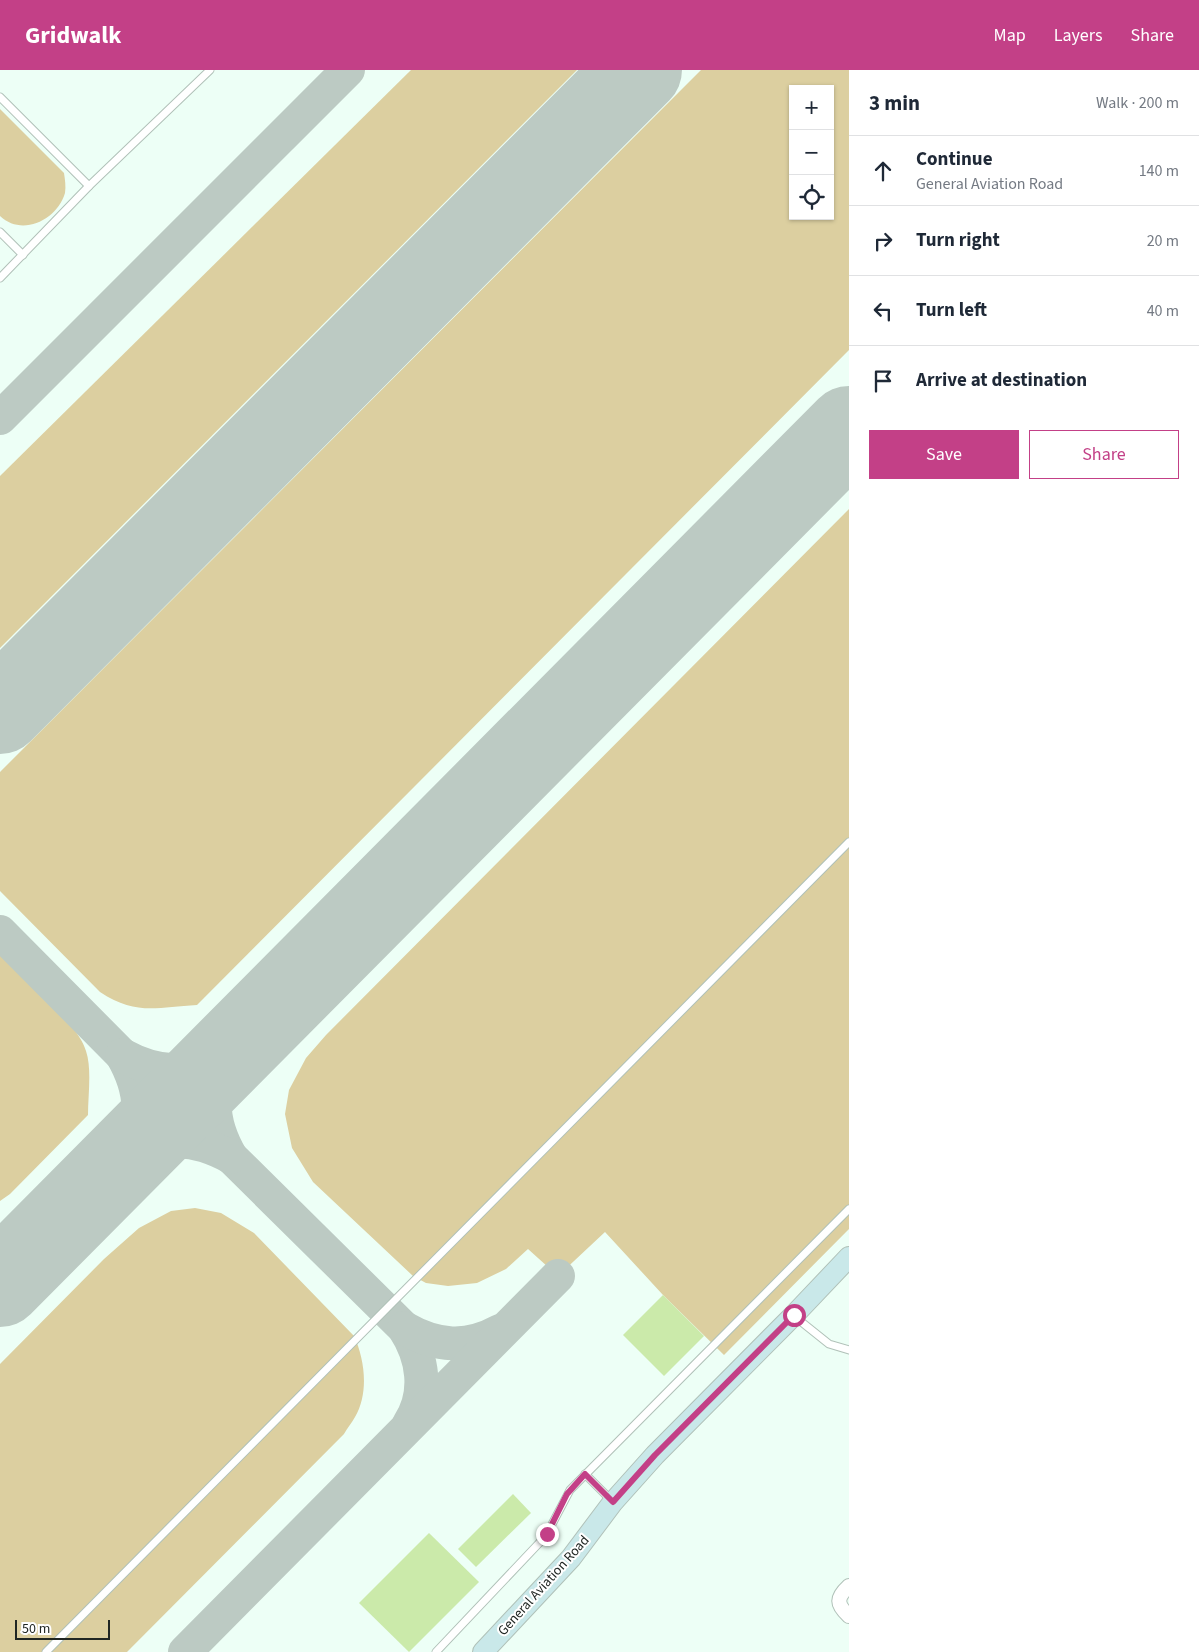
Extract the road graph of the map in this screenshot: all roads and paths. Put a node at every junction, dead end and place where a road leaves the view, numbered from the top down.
1 (210, 70) edge
2 (0, 96) edge
3 (89, 186) junction
4 (0, 232) edge
5 (23, 255) junction
6 (0, 278) edge
7 (849, 842) edge
8 (849, 1209) edge
9 (848, 1260) edge
10 (794, 1315) junction
11 (849, 1350) edge
12 (585, 1474) junction
13 (613, 1502) junction
14 (849, 1586) edge
15 (849, 1616) edge
16 (46, 1652) edge
17 (436, 1652) edge
18 (483, 1652) edge

1 - 3 lane
2 - 3 lane
3 - 5 lane
4 - 5 lane
5 - 6 lane
7 - 16 lane
8 - 12 lane
9 - 10 main road, General Aviation Road
10 - 11 lane
10 - 13 main road, General Aviation Road
12 - 13 lane
12 - 17 lane
13 - 18 main road, General Aviation Road
14 - 15 street

